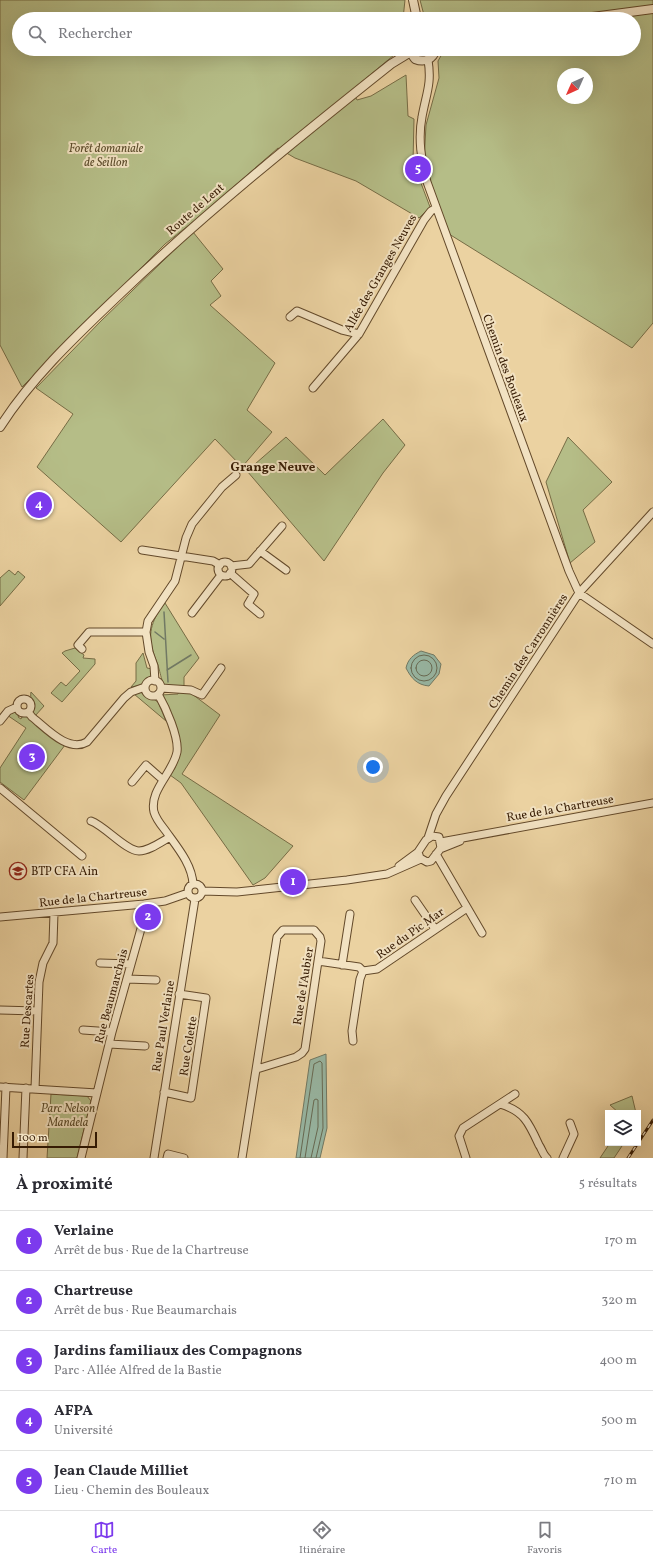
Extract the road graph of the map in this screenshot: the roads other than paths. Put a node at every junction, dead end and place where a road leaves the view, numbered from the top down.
1 (413, 0) edge
2 (653, 9) edge
3 (416, 12) edge
4 (630, 12) edge
5 (401, 56) edge
6 (412, 56) edge
7 (432, 56) edge
8 (428, 60) junction
9 (436, 208) junction
10 (290, 317) dead end
11 (359, 334) junction
12 (313, 388) dead end
13 (0, 427) edge
14 (236, 475) dead end
15 (653, 512) edge
16 (282, 526) dead end
17 (142, 550) dead end
18 (260, 551) junction
19 (182, 556) junction
20 (220, 565) junction
21 (230, 570) junction
22 (286, 570) dead end
23 (221, 575) junction
24 (579, 593) junction
25 (192, 613) dead end
26 (260, 614) dead end
27 (146, 632) junction
28 (653, 644) edge
29 (82, 649) dead end
30 (221, 668) dead end
31 (155, 681) junction
32 (146, 688) junction
33 (160, 691) junction
34 (16, 707) junction
35 (28, 712) junction
36 (0, 721) edge
37 (163, 780) junction
38 (132, 782) dead end
39 (0, 788) edge
40 (653, 803) edge
41 (91, 821) dead end
42 (170, 837) junction
43 (432, 837) junction
44 (439, 848) junction
45 (418, 852) junction
46 (82, 856) dead end
47 (421, 859) junction
48 (432, 861) junction
49 (387, 874) junction
50 (451, 879) junction
51 (193, 884) junction
52 (202, 891) junction
53 (188, 893) junction
54 (195, 898) junction
55 (415, 900) dead end
56 (144, 904) junction
57 (467, 908) junction
58 (54, 913) junction
59 (350, 914) dead end
60 (0, 918) edge
61 (435, 928) junction
62 (482, 933) dead end
63 (318, 961) junction
64 (100, 963) dead end
65 (131, 964) junction
66 (342, 965) junction
67 (363, 971) junction
68 (127, 979) junction
69 (156, 980) dead end
70 (179, 994) junction
71 (0, 1010) edge
72 (37, 1011) junction
73 (83, 1030) dead end
74 (112, 1032) junction
75 (353, 1041) dead end
76 (109, 1044) junction
77 (145, 1046) dead end
78 (257, 1069) junction
79 (3, 1087) edge
80 (26, 1088) junction
81 (35, 1089) junction
82 (164, 1092) junction
83 (97, 1093) junction
84 (515, 1094) dead end
85 (500, 1104) junction
86 (570, 1123) dead end
87 (3, 1158) edge
88 (23, 1158) edge
89 (81, 1158) edge
90 (154, 1158) edge
91 (167, 1158) edge
92 (184, 1158) edge
93 (242, 1158) edge
94 (466, 1158) edge
95 (547, 1158) edge
96 (562, 1158) edge

1 - 3 street
2 - 4 street
5 - 13 street, Route de Lent
6 - 8 street
7 - 8 street
8 - 9 street, Chemin des Bouleaux
9 - 11 street, Allée des Granges Neuves
9 - 24 street, Chemin des Bouleaux
10 - 11 street
11 - 12 street, Allée des Granges Neuves
14 - 19 street
15 - 24 street, Chemin des Carronnières
16 - 18 street
17 - 19 street
18 - 21 street
18 - 22 street
19 - 20 street
19 - 27 street
20 - 21 street
20 - 23 street
21 - 23 street
21 - 26 street
23 - 25 street
24 - 28 street
24 - 43 street, Chemin des Carronnières
27 - 29 street
27 - 31 street
30 - 33 street
31 - 32 street
31 - 33 street
32 - 33 street
32 - 35 street
33 - 37 street
34 - 35 street
34 - 35 street
34 - 36 street
37 - 38 street
37 - 42 street
39 - 46 street
40 - 44 street, Rue de la Chartreuse
41 - 42 street
42 - 51 street
43 - 44 street
43 - 45 street
44 - 48 street
44 - 50 street
45 - 47 street
45 - 49 street
47 - 48 street
47 - 49 street
48 - 50 street
49 - 52 street
50 - 57 street
51 - 52 street
51 - 53 street
52 - 54 street
53 - 54 street
53 - 56 street, Rue de la Chartreuse
54 - 70 street, Rue Paul Verlaine
55 - 61 street
56 - 58 street, Rue de la Chartreuse
56 - 65 street, Rue Beaumarchais
57 - 61 street, Rue du Pic Mar
57 - 62 street
58 - 60 street, Rue de la Chartreuse
58 - 72 street, Rue Descartes
59 - 66 street
61 - 67 street, Rue du Pic Mar
63 - 66 street
63 - 78 street, Rue de l'Aubier
63 - 78 street, Rue de l'Aubier
64 - 65 street
65 - 68 street, Rue Beaumarchais
66 - 67 street
67 - 75 street
68 - 69 street
68 - 74 street, Rue Beaumarchais
70 - 82 street, Rue Paul Verlaine
70 - 82 street, Rue Colette
71 - 72 street
72 - 81 street, Rue Descartes
73 - 74 street
74 - 76 street, Rue Beaumarchais
76 - 77 street
76 - 83 street, Rue Beaumarchais
78 - 93 street, Rue de l'Aubier
79 - 80 street
79 - 87 street
80 - 81 street
80 - 88 street
81 - 83 street
82 - 90 street, Rue Paul Verlaine
83 - 89 street, Rue Beaumarchais
84 - 85 street
85 - 94 street
85 - 95 street
86 - 96 street
91 - 92 street

